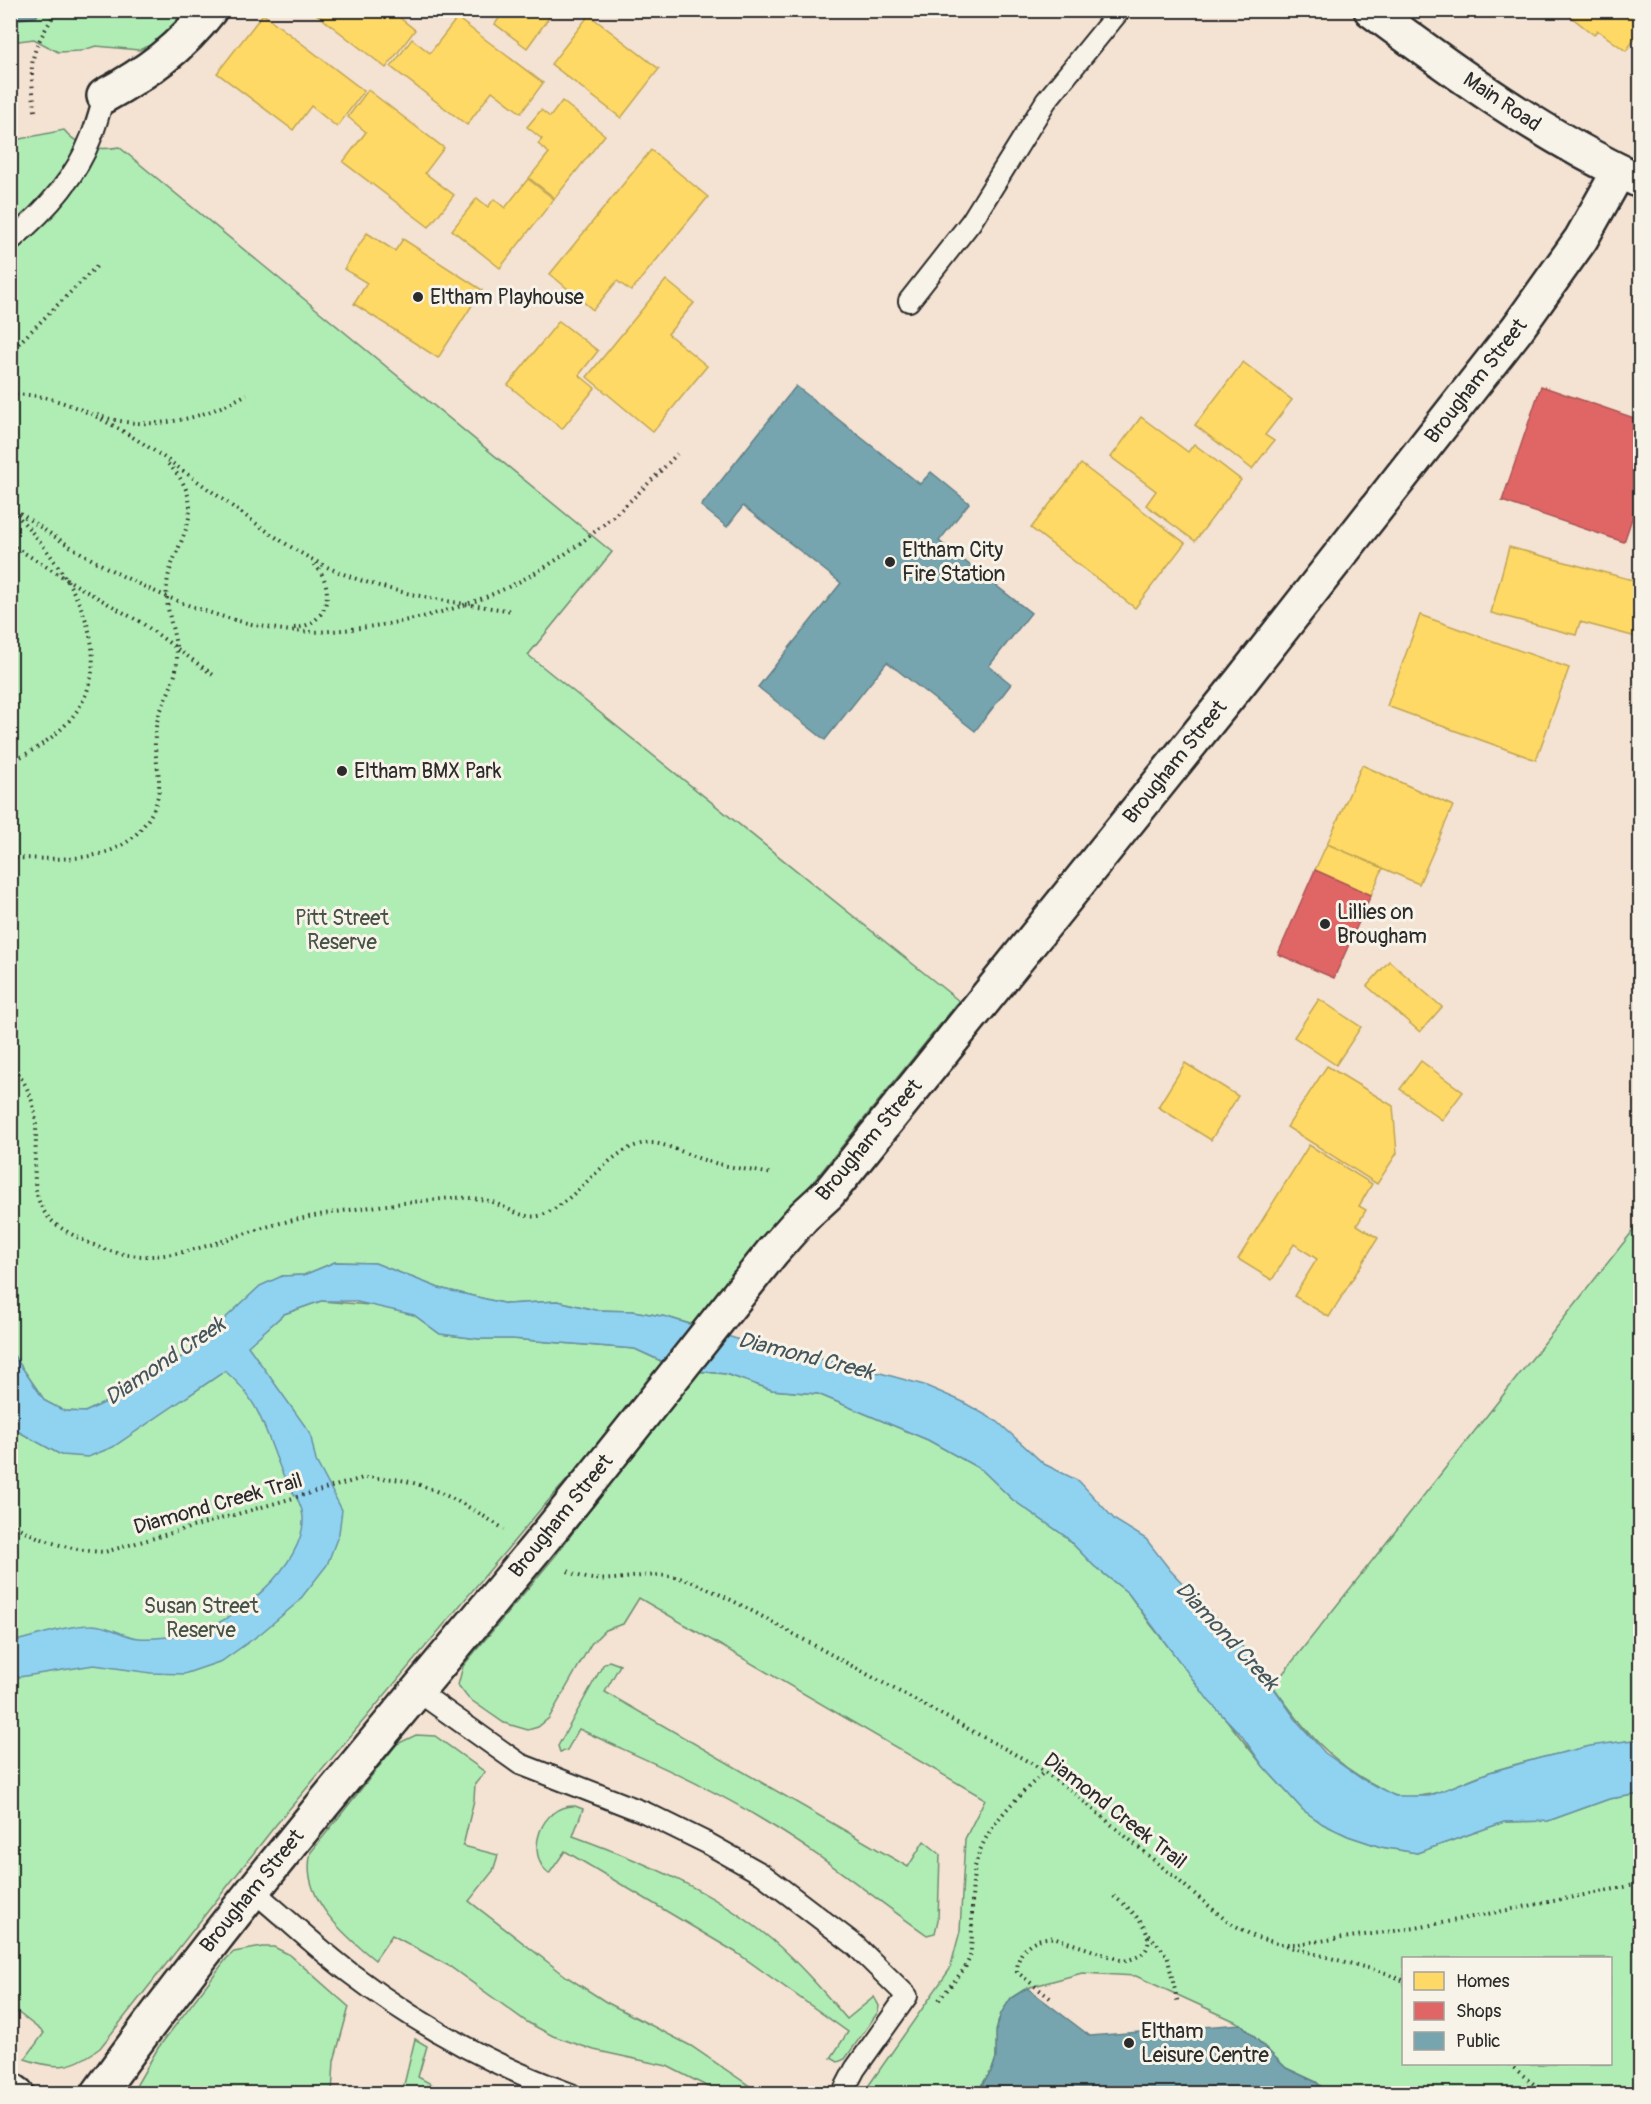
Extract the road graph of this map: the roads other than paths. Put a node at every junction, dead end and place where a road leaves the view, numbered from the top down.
1 (210, 10) edge
2 (1120, 10) edge
3 (1371, 10) edge
4 (104, 96) joint
5 (1630, 176) edge
6 (10, 241) edge
7 (909, 301) dead end
8 (416, 1690) junction
9 (252, 1890) junction
10 (10, 2089) edge
11 (842, 2092) edge
12 (16, 2094) edge
13 (98, 2094) edge
14 (571, 2094) edge

1 - 4 street
2 - 7 lane
3 - 5 street, Main Road
4 - 6 lane
5 - 8 street, Brougham Street
8 - 9 street, Brougham Street
8 - 11 lane
9 - 13 street, Brougham Street
9 - 14 lane
10 - 12 street

